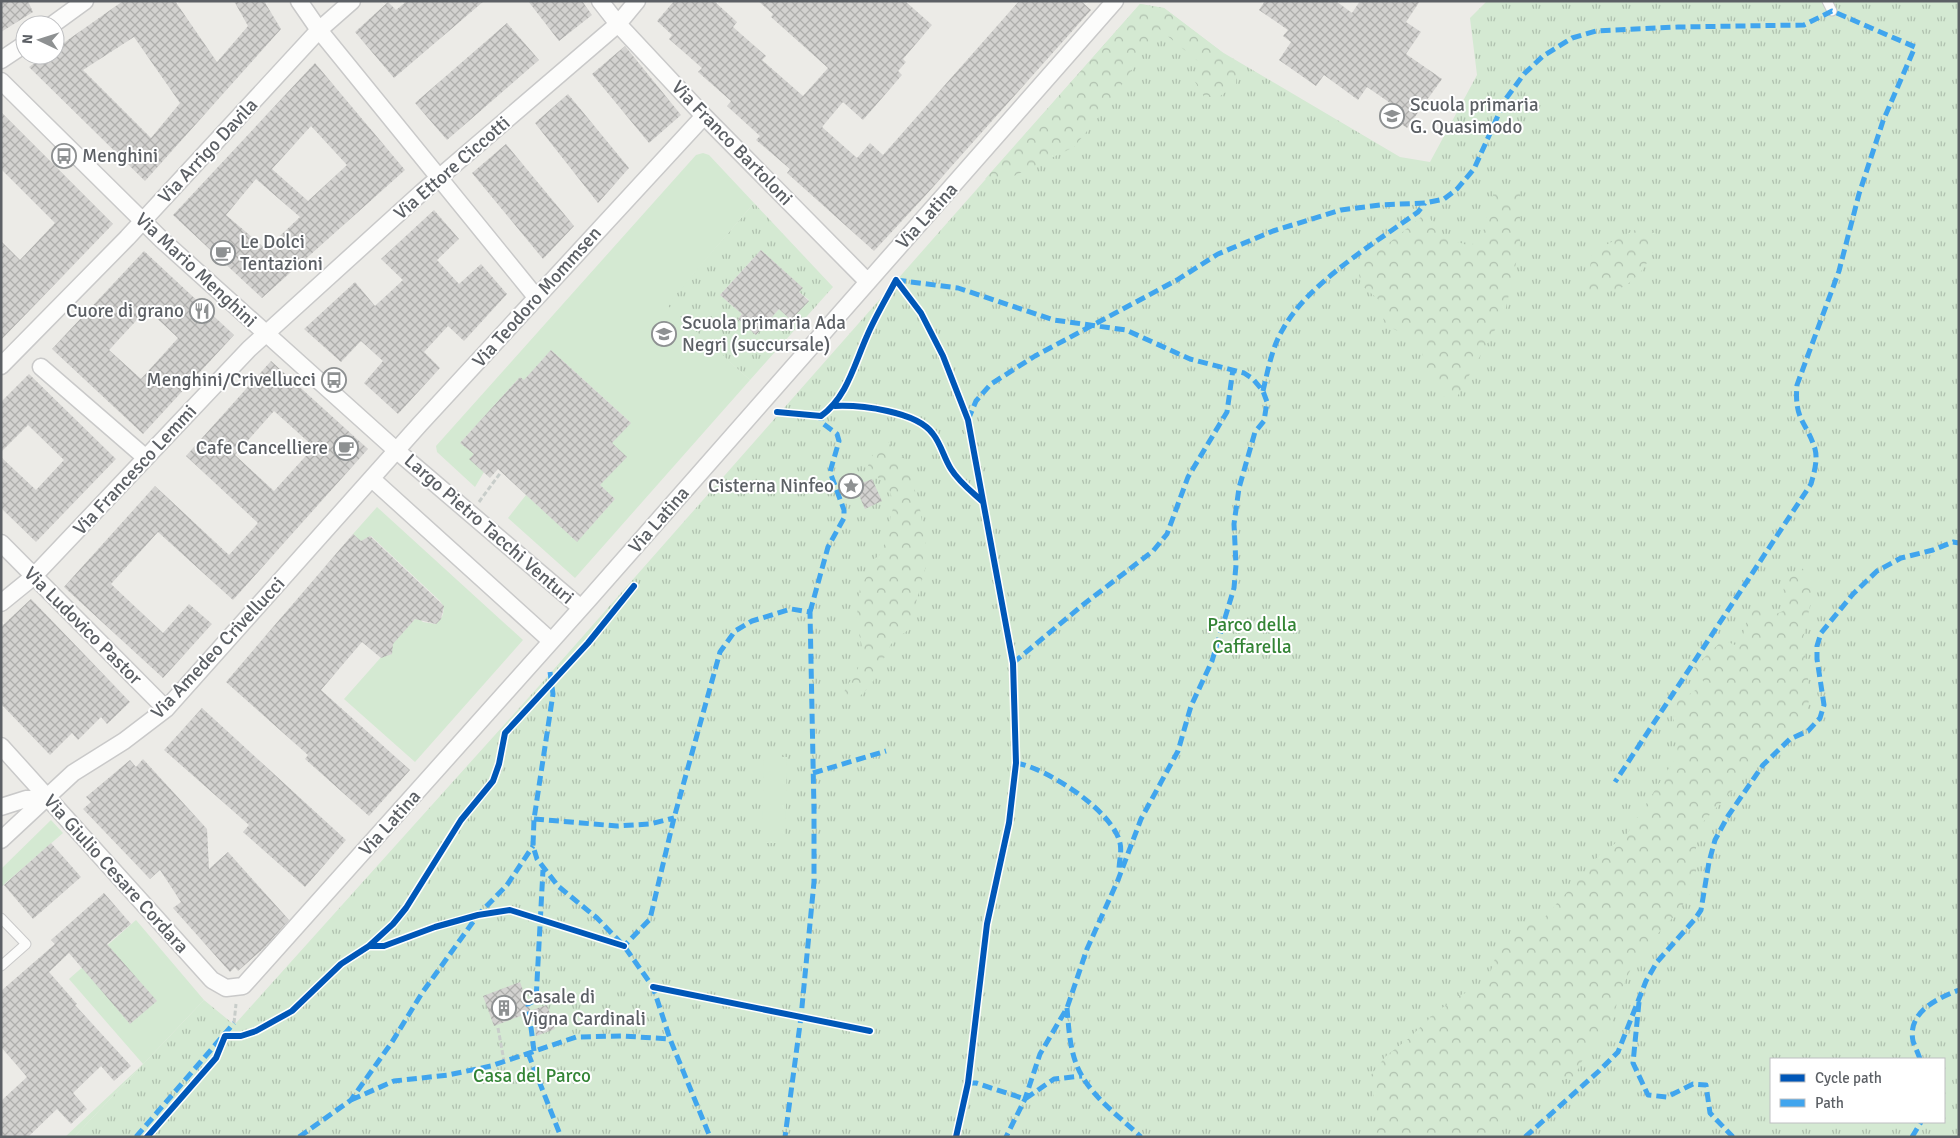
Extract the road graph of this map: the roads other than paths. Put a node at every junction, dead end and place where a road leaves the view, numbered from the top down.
1 (85, 1) edge
2 (298, 1) edge
3 (352, 1) edge
4 (600, 1) edge
5 (637, 1) edge
6 (1827, 1) edge
7 (1109, 3) edge
8 (1832, 11) dead end
9 (65, 16) edge
10 (618, 24) junction
11 (319, 30) junction
12 (15, 51) edge
13 (1, 60) edge
14 (1, 81) edge
15 (704, 116) junction
16 (439, 178) junction
17 (142, 221) junction
18 (868, 282) junction
19 (536, 297) junction
20 (266, 334) junction
21 (1, 366) edge
22 (41, 367) dead end
23 (397, 451) junction
24 (146, 458) junction
25 (372, 479) junction
26 (1, 543) edge
27 (33, 577) junction
28 (1, 603) edge
29 (581, 608) junction
30 (551, 641) junction
31 (166, 709) junction
32 (1, 746) edge
33 (46, 798) junction
34 (1, 807) edge
35 (1, 840) edge
36 (1, 918) edge
37 (1, 966) edge
38 (238, 988) joint

1 - 9 street
2 - 11 street
3 - 11 street, Via Arrigo Davila
4 - 10 street, Via Franco Bartoloni
5 - 10 street, Via Ettore Ciccotti
6 - 8 lane
7 - 18 street, Via Latina
10 - 15 street, Via Franco Bartoloni
10 - 16 street, Via Ettore Ciccotti
11 - 16 street
11 - 17 street, Via Arrigo Davila
12 - 13 street
14 - 17 street, Via Mario Menghini
15 - 18 street, Via Franco Bartoloni
15 - 19 street, Via Teodoro Mommsen
16 - 19 street
16 - 20 street, Via Ettore Ciccotti
17 - 20 street, Via Mario Menghini
17 - 21 street, Via Arrigo Davila
18 - 29 street, Via Latina
19 - 23 street, Via Teodoro Mommsen
20 - 23 street, Via Mario Menghini
20 - 24 street, Via Francesco Lemmi
22 - 24 street
23 - 25 street, Via Teodoro Mommsen
23 - 29 street, Largo Pietro Tacchi Venturi
24 - 27 street, Via Francesco Lemmi
25 - 30 street, Largo Pietro Tacchi Venturi
25 - 31 street, Via Amedeo Crivellucci
26 - 27 street, Via Ludovico Pastor
27 - 28 street, Via Francesco Lemmi
27 - 31 street, Via Ludovico Pastor
29 - 30 street, Via Latina
30 - 38 street, Via Latina
31 - 33 street, Via Amedeo Crivellucci
32 - 33 street, Via Giulio Cesare Cordara
33 - 34 street
33 - 35 street, Via Amedeo Crivellucci
33 - 38 street, Via Giulio Cesare Cordara
36 - 37 lane

